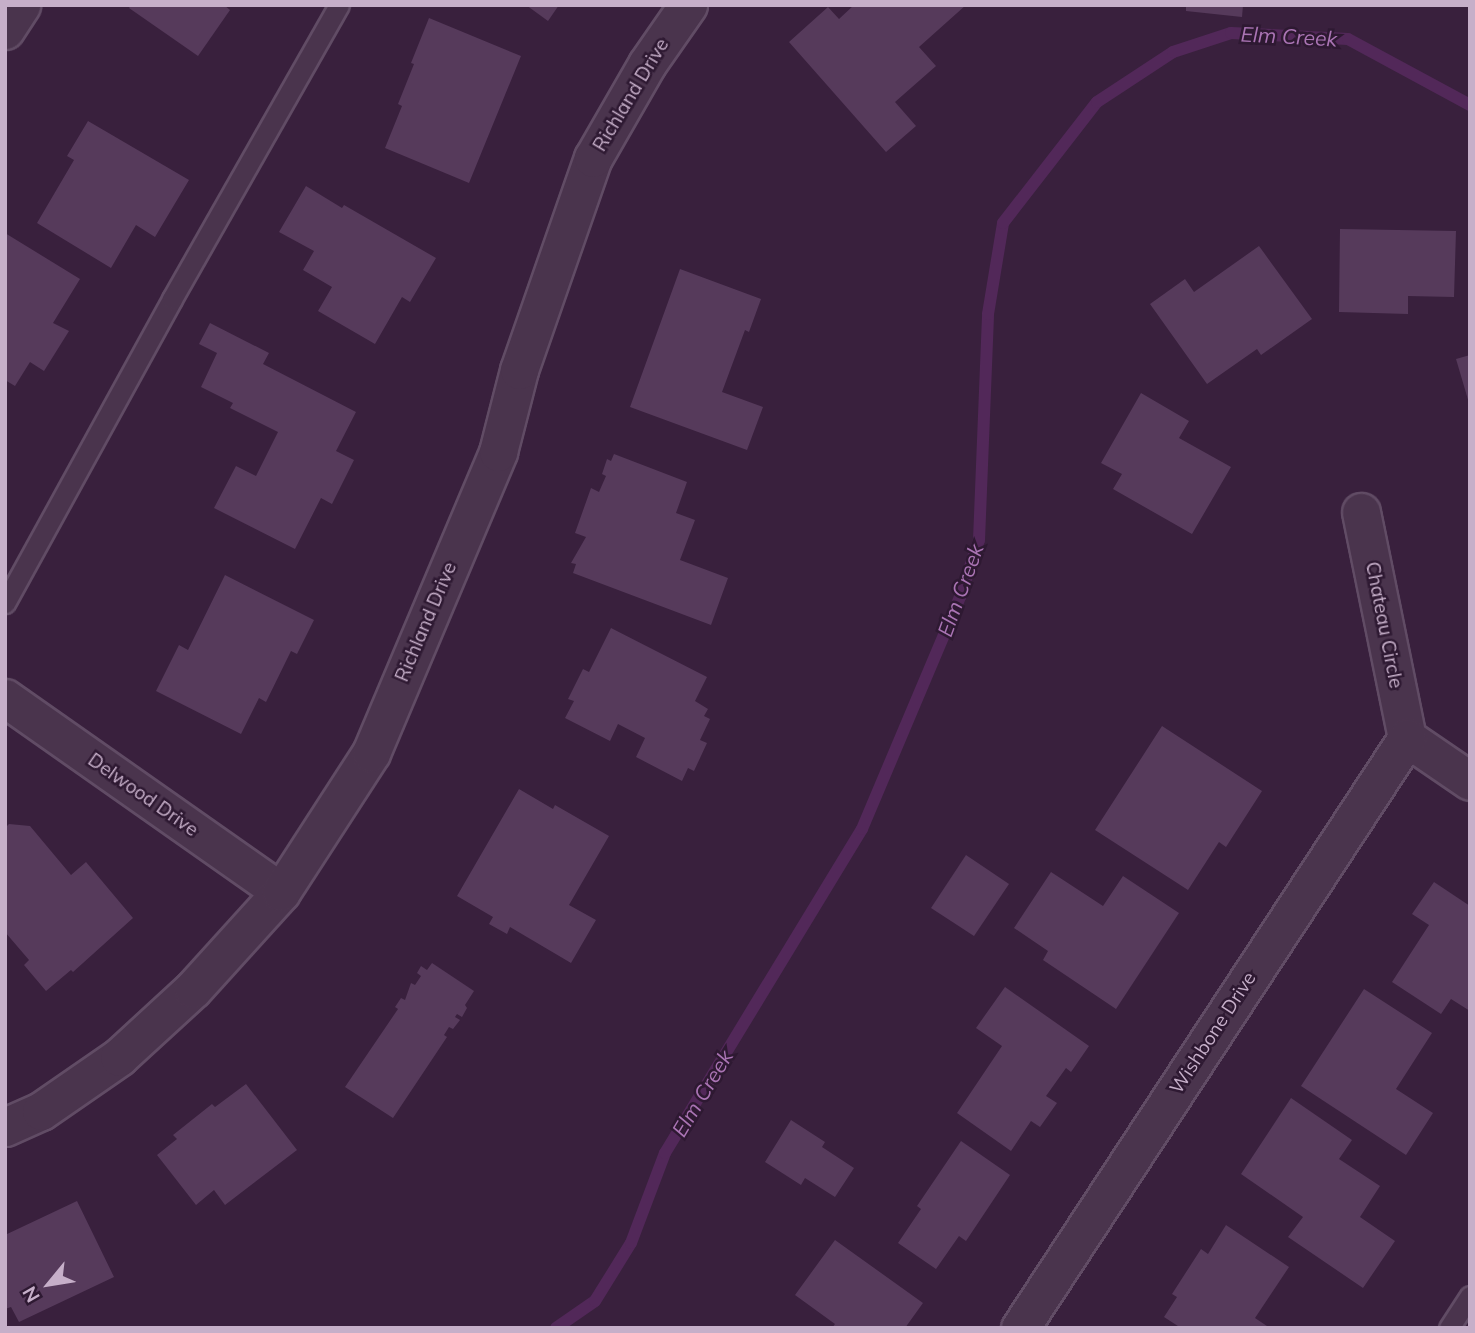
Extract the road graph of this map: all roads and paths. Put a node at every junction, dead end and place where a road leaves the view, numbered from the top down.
1 (21, 5) edge
2 (339, 5) edge
3 (688, 5) edge
4 (5, 30) edge
5 (1361, 512) dead end
6 (5, 603) edge
7 (5, 698) edge
8 (1407, 738) junction
9 (1470, 781) edge
10 (281, 892) junction
11 (5, 1127) edge
12 (1470, 1296) edge
13 (1020, 1328) edge
14 (1449, 1328) edge

1 - 4 street
2 - 6 lane
3 - 10 street, Richland Drive
5 - 8 street, Chateau Circle
7 - 10 street, Delwood Drive
8 - 9 street
8 - 13 street, Wishbone Drive
10 - 11 street, Richland Drive
12 - 14 lane

